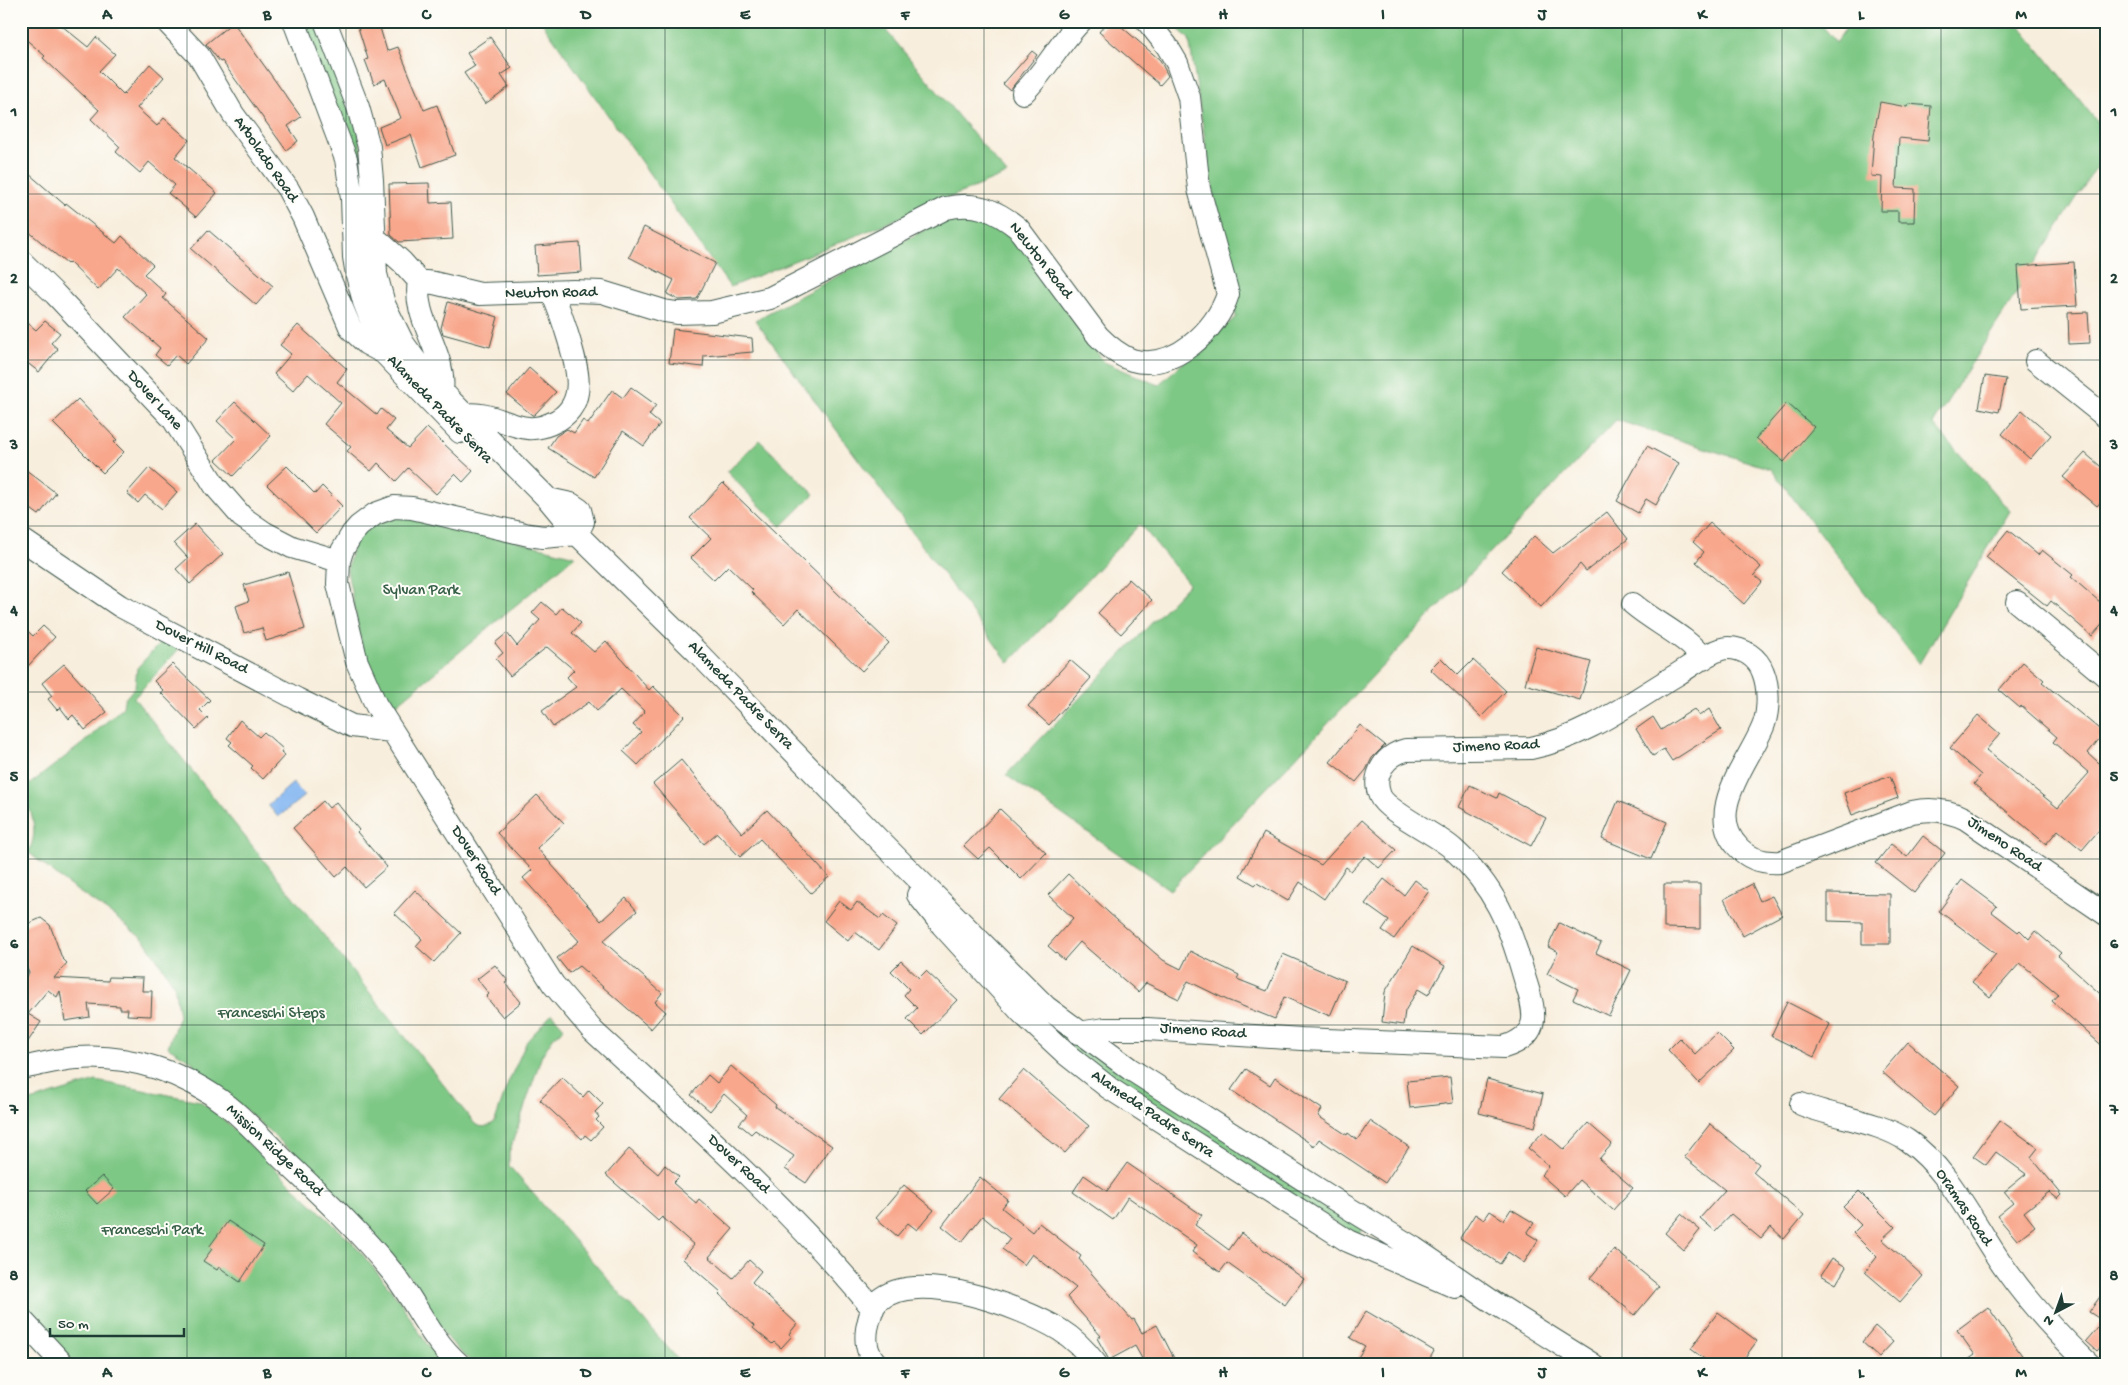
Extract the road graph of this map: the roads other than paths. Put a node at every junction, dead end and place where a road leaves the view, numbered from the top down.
1 (166, 21) edge
2 (294, 21) edge
3 (325, 21) edge
4 (1080, 21) edge
5 (1147, 21) edge
6 (1023, 93) dead end
7 (374, 237) junction
8 (21, 261) edge
9 (419, 281) junction
10 (552, 293) junction
11 (384, 353) junction
12 (2036, 361) dead end
13 (442, 391) junction
14 (465, 415) junction
15 (2107, 418) edge
16 (577, 534) junction
17 (21, 539) edge
18 (339, 561) junction
19 (2017, 602) dead end
20 (1633, 604) dead end
21 (1703, 659) junction
22 (2107, 677) edge
23 (392, 731) junction
24 (878, 839) junction
25 (2107, 915) edge
26 (1078, 1032) junction
27 (21, 1068) edge
28 (1801, 1104) dead end
29 (1493, 1302) junction
30 (873, 1309) junction
31 (21, 1319) edge
32 (64, 1364) edge
33 (459, 1364) edge
34 (877, 1364) edge
35 (1096, 1364) edge
36 (1592, 1364) edge
37 (2089, 1364) edge

1 - 11 street, Arbolado Road
2 - 11 street, Alameda Padre Serra
3 - 7 street, Alameda Padre Serra
4 - 6 street
5 - 10 street, Newton Road
7 - 9 street
7 - 13 street, Alameda Padre Serra
8 - 18 street, Dover Lane
9 - 10 street, Newton Road
9 - 13 street
10 - 14 street
11 - 16 street, Alameda Padre Serra
12 - 15 street
13 - 14 street, Alameda Padre Serra
14 - 16 street, Alameda Padre Serra
16 - 18 street, Dover Road
16 - 24 street, Alameda Padre Serra
17 - 23 street, Dover Hill Road
18 - 23 street, Dover Road
19 - 22 street
20 - 21 street
21 - 25 street, Jimeno Road
21 - 26 street, Jimeno Road
23 - 30 street, Dover Road
24 - 26 street, Alameda Padre Serra
24 - 29 street, Alameda Padre Serra
26 - 29 street, Alameda Padre Serra
27 - 33 street, Mission Ridge Road
28 - 37 street, Oramas Road
29 - 36 street, Alameda Padre Serra
30 - 34 street
30 - 35 street
31 - 32 street

